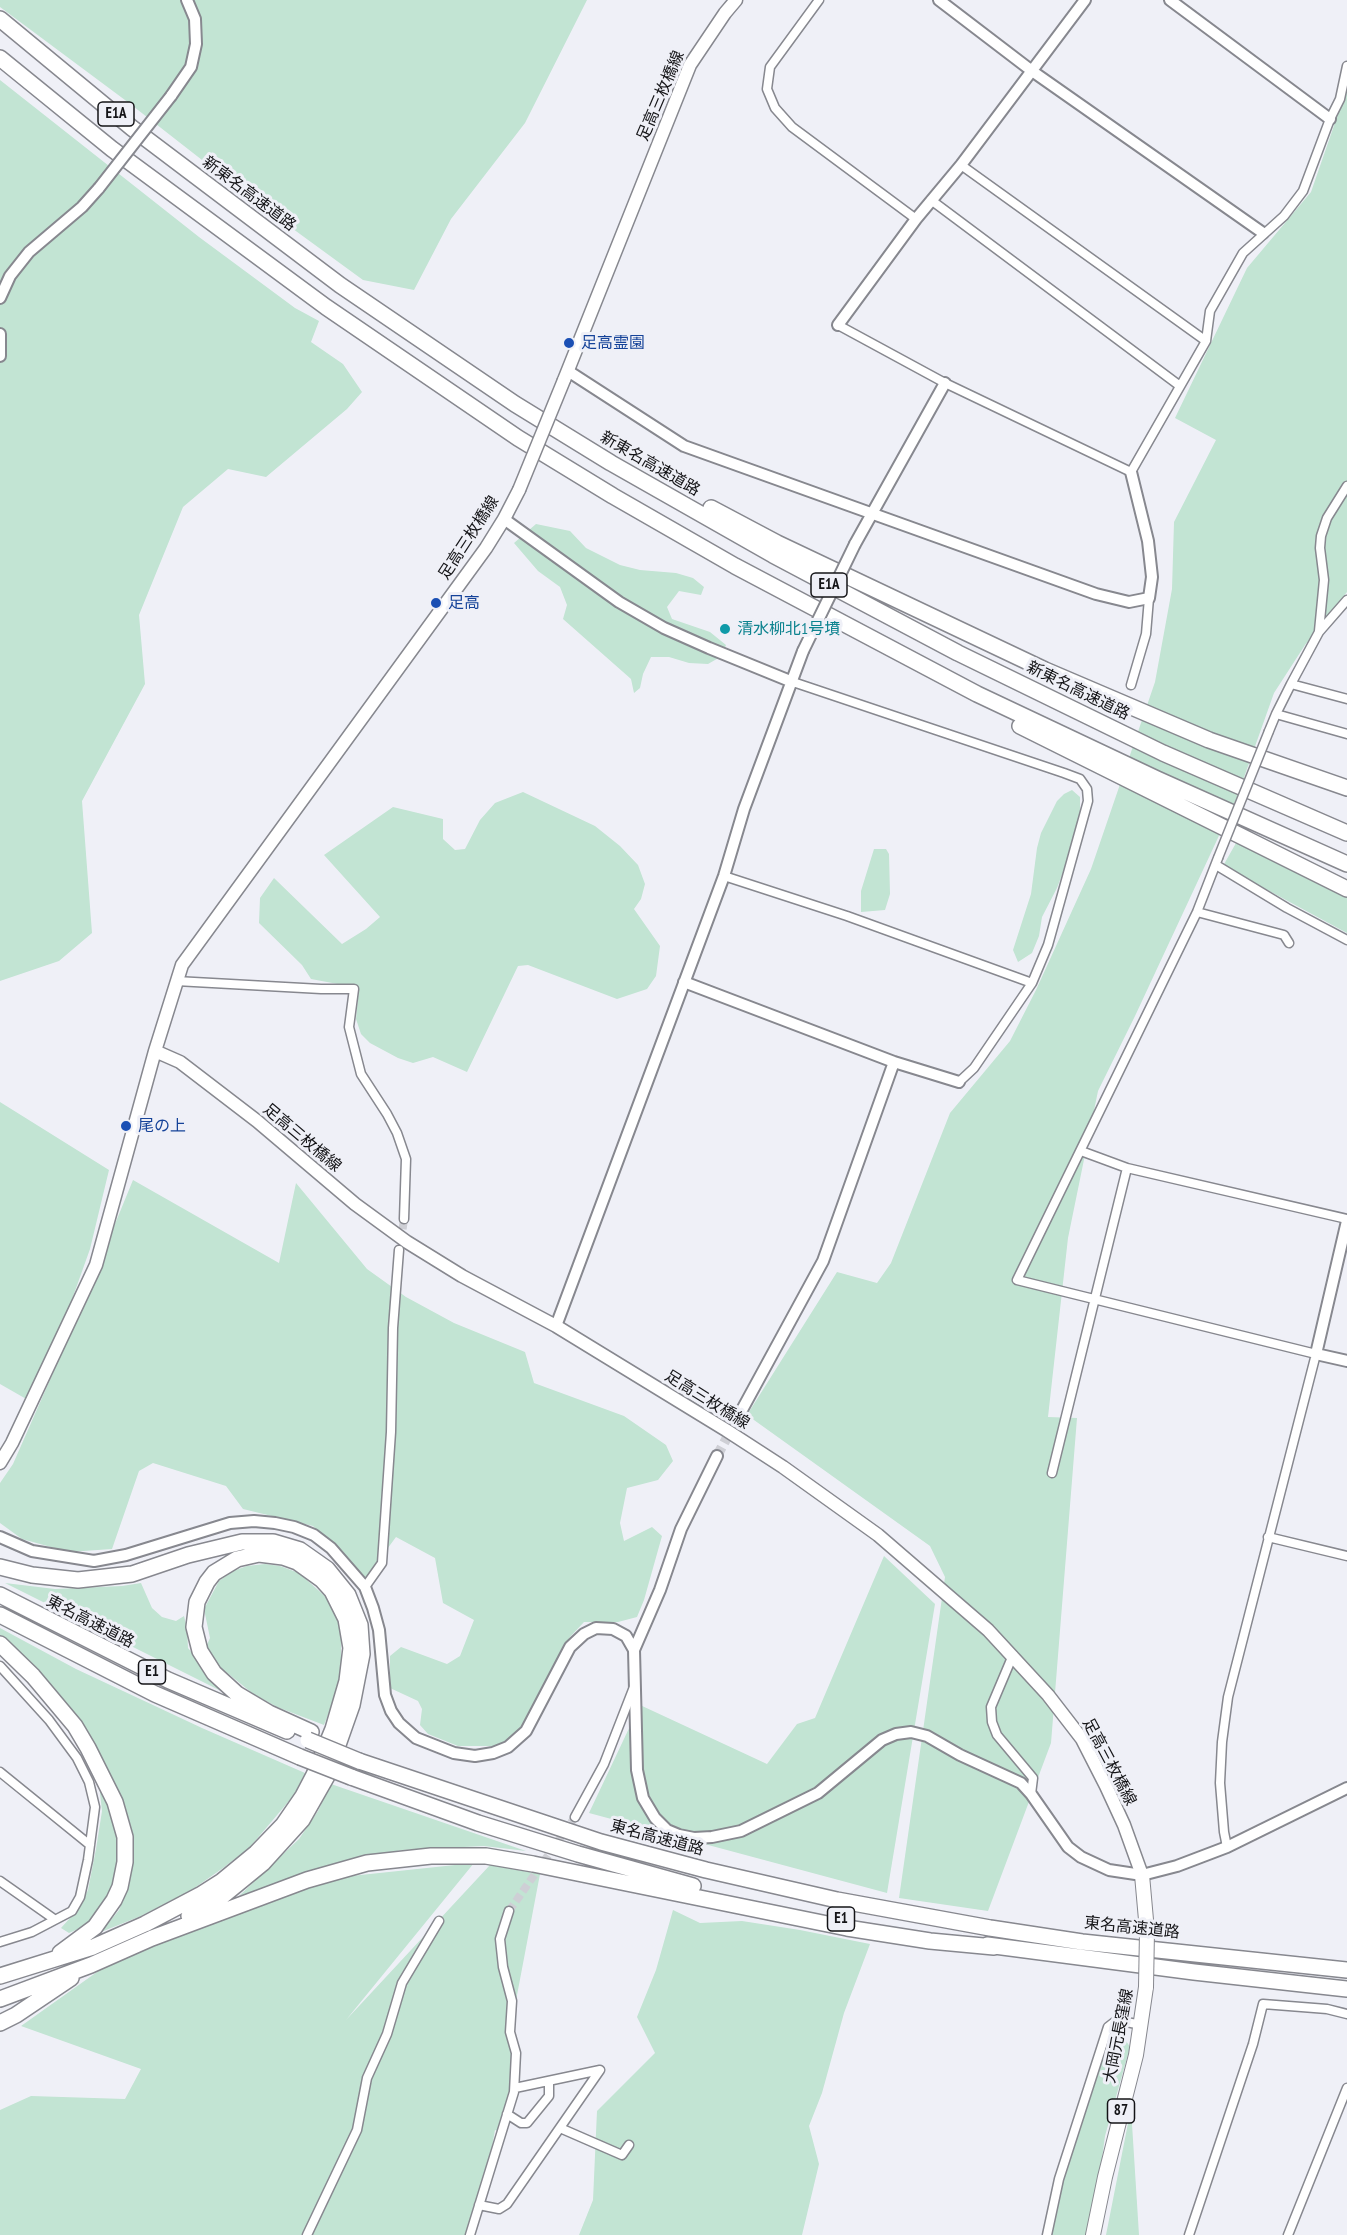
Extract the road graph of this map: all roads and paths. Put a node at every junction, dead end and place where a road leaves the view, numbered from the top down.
1 (187, 0) edge
2 (736, 0) edge
3 (819, 0) edge
4 (939, 0) edge
5 (1085, 0) edge
6 (1170, 0) edge
7 (0, 19) edge
8 (0, 57) edge
9 (1347, 66) edge
10 (1032, 71) junction
11 (1330, 119) junction
12 (962, 165) junction
13 (931, 200) junction
14 (916, 219) junction
15 (1263, 232) junction
16 (0, 298) edge
17 (838, 326) joint
18 (0, 334) edge
19 (1206, 340) junction
20 (0, 356) edge
21 (566, 375) junction
22 (945, 383) junction
23 (1180, 386) junction
24 (515, 404) junction
25 (1131, 472) junction
26 (1347, 486) edge
27 (872, 512) junction
28 (504, 519) junction
29 (1149, 598) junction
30 (1347, 600) edge
31 (834, 620) junction
32 (1318, 632) junction
33 (790, 681) junction
34 (1291, 684) junction
35 (1131, 686) dead end
36 (1347, 699) edge
37 (1276, 714) junction
38 (1347, 734) edge
39 (1347, 788) edge
40 (1347, 833) edge
41 (1217, 862) junction
42 (1347, 864) edge
43 (724, 876) junction
44 (1347, 889) edge
45 (1197, 912) junction
46 (1347, 940) edge
47 (1289, 943) dead end
48 (176, 981) junction
49 (684, 982) junction
50 (1032, 983) junction
51 (155, 1051) junction
52 (894, 1062) junction
53 (958, 1082) joint
54 (1081, 1151) junction
55 (1127, 1168) junction
56 (404, 1219) tunnel mouth
57 (1347, 1220) edge
58 (399, 1250) tunnel mouth
59 (1095, 1298) junction
60 (556, 1326) junction
61 (1316, 1354) junction
62 (1347, 1361) edge
63 (737, 1419) tunnel mouth
64 (717, 1456) tunnel mouth
65 (0, 1463) edge
66 (1052, 1473) dead end
67 (0, 1537) edge
68 (1268, 1537) junction
69 (1347, 1556) edge
70 (0, 1567) edge
71 (365, 1587) junction
72 (0, 1595) edge
73 (0, 1615) edge
74 (0, 1644) edge
75 (634, 1650) junction
76 (1012, 1655) junction
77 (0, 1666) edge
78 (634, 1687) junction
79 (309, 1736) junction
80 (0, 1772) edge
81 (1347, 1788) edge
82 (1031, 1794) junction
83 (575, 1817) tunnel mouth
84 (90, 1845) junction
85 (1227, 1847) junction
86 (1142, 1875) junction
87 (0, 1881) edge
88 (509, 1911) tunnel mouth
89 (54, 1919) junction
90 (439, 1921) dead end
91 (152, 1938) junction
92 (0, 1942) edge
93 (994, 1947) junction
94 (47, 1961) junction
95 (91, 1965) junction
96 (1347, 1970) edge
97 (0, 1976) edge
98 (1347, 1989) edge
99 (0, 1999) edge
100 (1347, 2014) edge
101 (0, 2023) edge
102 (1141, 2025) junction
103 (549, 2081) junction
104 (515, 2088) junction
105 (1347, 2088) edge
106 (507, 2114) junction
107 (560, 2128) junction
108 (629, 2145) dead end
109 (479, 2205) junction
110 (308, 2235) edge
111 (470, 2235) edge
112 (1047, 2235) edge
113 (1093, 2235) edge
114 (1190, 2235) edge
115 (1288, 2235) edge

1 - 16 street, bridge
2 - 21 main road, 足高三枚橋線
3 - 14 street
4 - 10 street
5 - 10 street
6 - 11 street
7 - 24 highway, 新東名高速道路 / E1A
8 - 31 highway, E1A
9 - 11 street
10 - 12 street
10 - 15 street
11 - 15 street
12 - 13 street
12 - 19 street
13 - 14 street
13 - 23 street
14 - 17 street
15 - 19 street
17 - 22 street
18 - 20 street
19 - 23 street
21 - 27 street
21 - 28 main road, 足高三枚橋線, bridge
22 - 25 street
22 - 27 street
23 - 25 street
24 - 39 highway
24 - 40 highway, 新東名高速道路 / E1A
25 - 29 street
26 - 32 street
27 - 29 street
27 - 33 street, bridge
28 - 33 street
28 - 48 main road, 足高三枚橋線
29 - 35 street
30 - 32 street
31 - 42 highway, E1A
31 - 44 highway
32 - 34 street
33 - 43 street
33 - 50 street
34 - 36 street
34 - 37 street
37 - 38 street
37 - 41 street, bridge
41 - 45 street
41 - 46 street
43 - 49 street
43 - 50 street
45 - 47 street
45 - 54 street
48 - 51 main road, 足高三枚橋線
48 - 56 street
49 - 52 street
49 - 60 street
50 - 53 street
51 - 60 main road, 足高三枚橋線
51 - 65 main road, 足高三枚橋線
52 - 53 street
52 - 63 street
54 - 55 street
54 - 59 street
55 - 57 street
55 - 59 street
57 - 61 street
58 - 71 street
59 - 61 street
59 - 66 street
60 - 76 main road, 足高三枚橋線
61 - 62 street
61 - 68 street
64 - 75 street
67 - 71 street
68 - 69 street
68 - 85 street
70 - 91 highway
71 - 75 street
72 - 79 highway, 東名高速道路 / E1
73 - 93 highway, E1, bridge
74 - 94 highway
75 - 78 street
76 - 82 street
76 - 86 main road, 足高三枚橋線
77 - 84 street
78 - 82 street
78 - 83 street
79 - 94 highway
79 - 96 highway, 東名高速道路 / E1, bridge
80 - 84 street
81 - 85 street
82 - 86 street
84 - 89 street
85 - 86 street
86 - 102 main road, 大岡元長窪線 / 87, bridge
87 - 89 street
88 - 104 street
89 - 92 street
90 - 110 street
91 - 93 highway
91 - 95 highway
93 - 98 highway, E1
94 - 97 highway
95 - 99 highway
95 - 101 highway
100 - 114 street
102 - 112 street
102 - 113 main road, 大岡元長窪線 / 87
103 - 104 street
103 - 106 street
103 - 107 street
104 - 106 street
105 - 115 street
106 - 109 street
107 - 108 street
107 - 109 street
109 - 111 street

